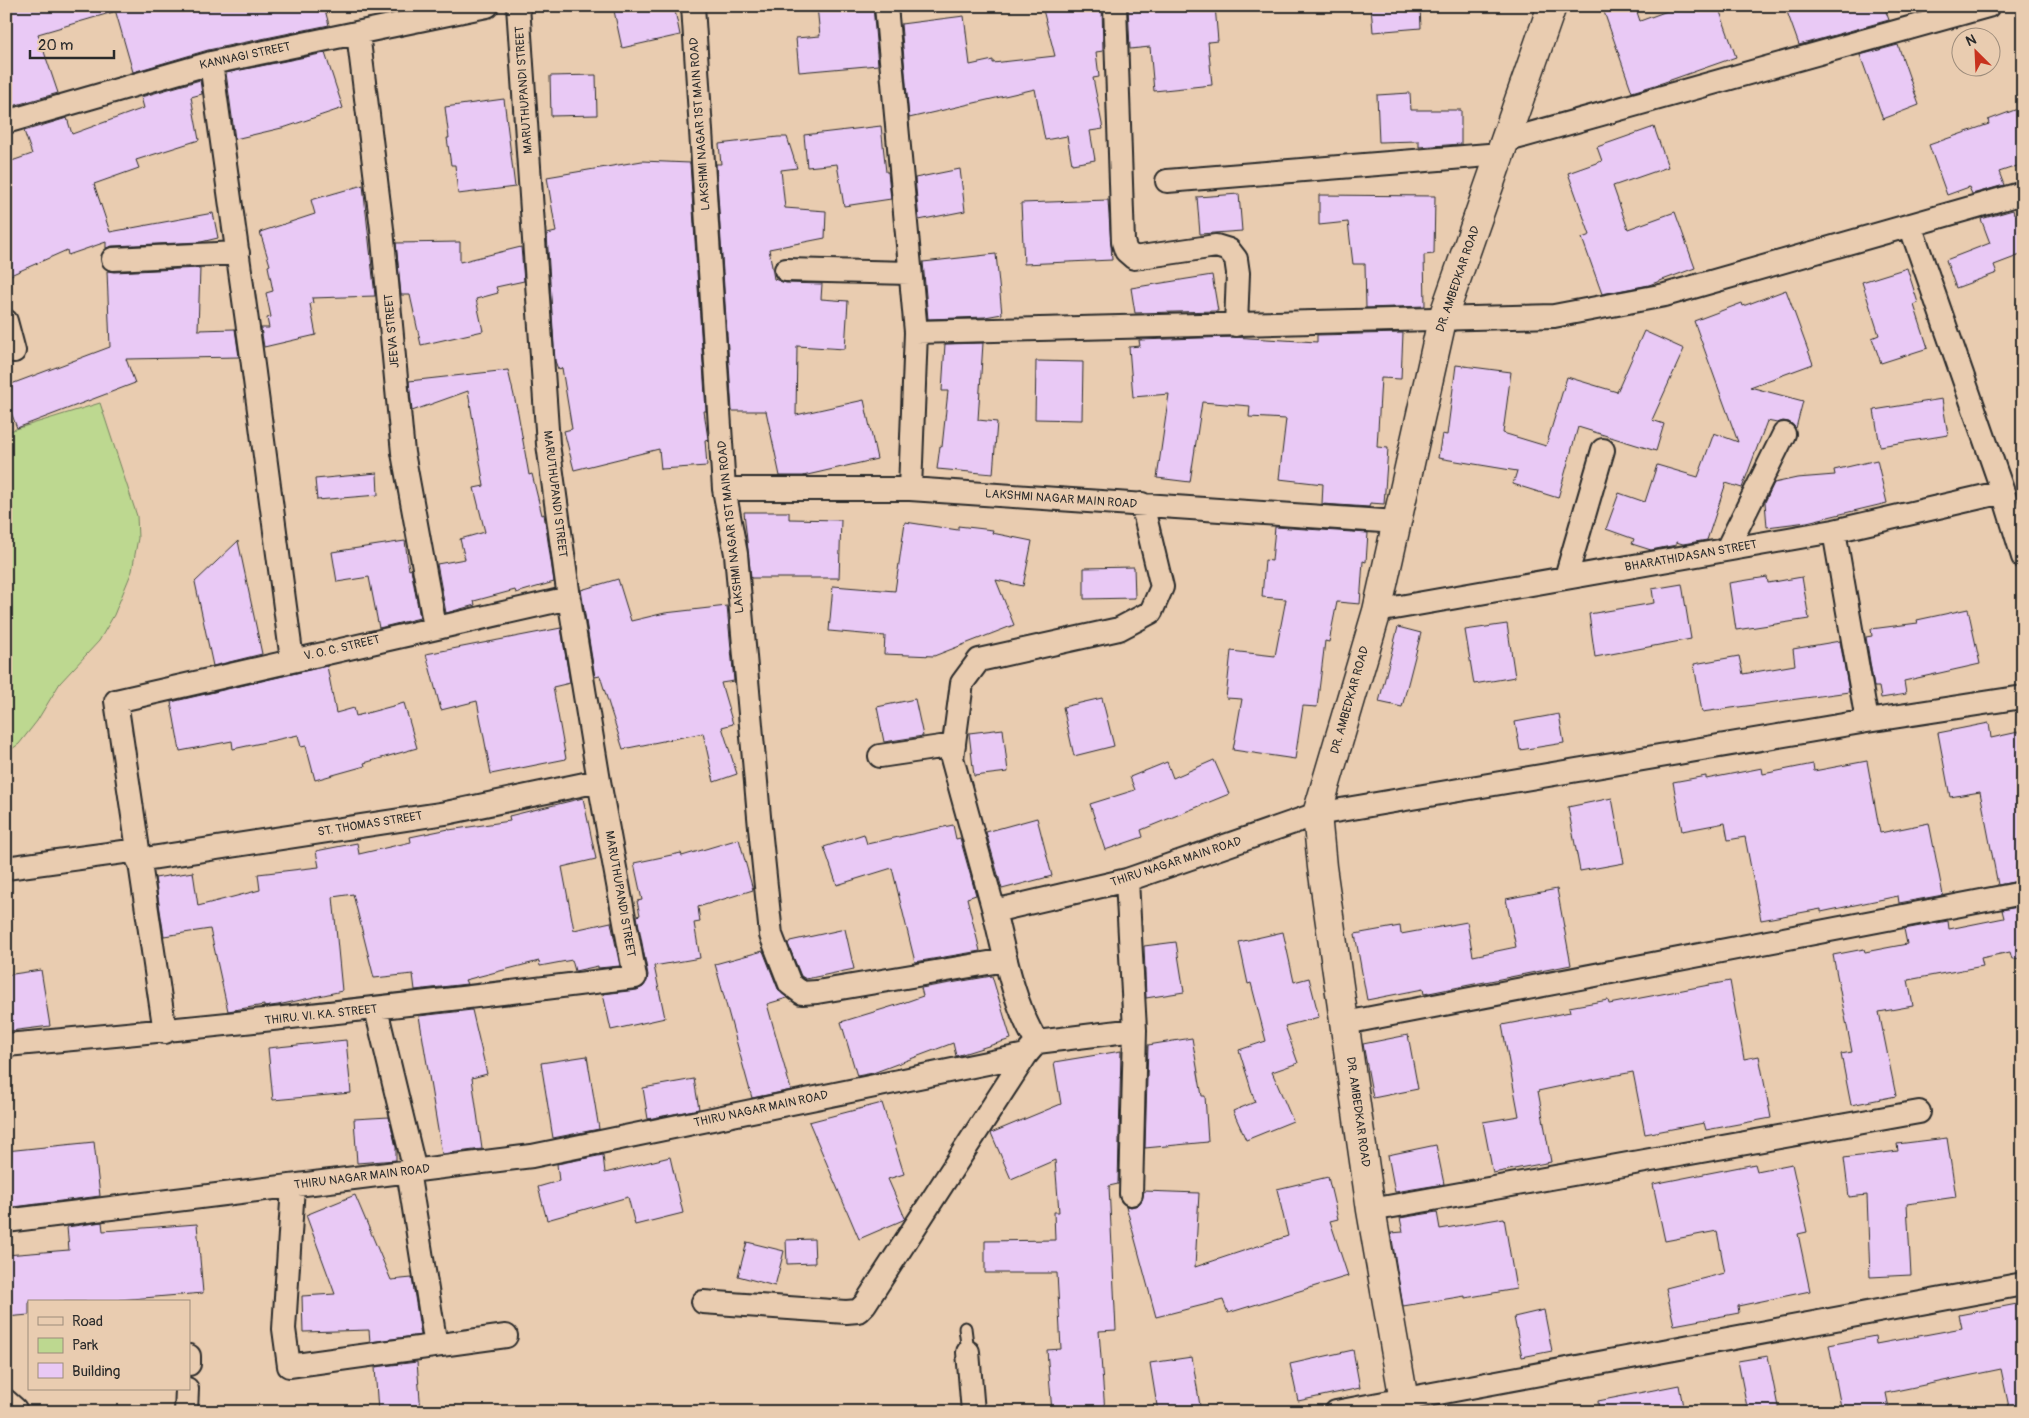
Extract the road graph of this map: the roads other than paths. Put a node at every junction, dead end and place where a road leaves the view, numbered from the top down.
1 (488, 6) edge
2 (518, 6) edge
3 (693, 6) edge
4 (886, 6) edge
5 (1115, 6) edge
6 (1552, 6) edge
7 (1988, 6) edge
8 (358, 33) junction
9 (211, 63) junction
10 (6, 122) edge
11 (1503, 147) junction
12 (1167, 181) dead end
13 (2023, 192) edge
14 (1910, 225) junction
15 (238, 253) junction
16 (113, 260) dead end
17 (786, 270) dead end
18 (910, 274) junction
19 (1442, 320) junction
20 (6, 321) edge
21 (1236, 325) junction
22 (916, 332) junction
23 (14, 351) dead end
24 (1784, 434) dead end
25 (1603, 450) dead end
26 (724, 489) junction
27 (910, 489) junction
28 (2003, 492) junction
29 (1142, 504) junction
30 (1397, 522) junction
31 (1834, 530) junction
32 (1727, 549) junction
33 (2023, 557) edge
34 (1566, 577) junction
35 (569, 598) junction
36 (1377, 611) junction
37 (435, 627) junction
38 (292, 660) junction
39 (2023, 696) edge
40 (1867, 721) junction
41 (954, 746) junction
42 (880, 756) dead end
43 (599, 781) junction
44 (1317, 814) junction
45 (138, 855) junction
46 (6, 868) edge
47 (1127, 880) junction
48 (2023, 893) edge
49 (994, 911) junction
50 (1006, 960) junction
51 (635, 977) joint
52 (376, 1009) junction
53 (1346, 1023) junction
54 (1135, 1030) junction
55 (165, 1032) junction
56 (6, 1044) edge
57 (1031, 1048) junction
58 (1919, 1112) dead end
59 (412, 1171) junction
60 (293, 1186) junction
61 (1131, 1194) dead end
62 (1371, 1210) junction
63 (6, 1221) edge
64 (2023, 1284) edge
65 (703, 1302) dead end
66 (965, 1328) dead end
67 (506, 1336) dead end
68 (436, 1346) junction
69 (968, 1352) joint
70 (187, 1390) edge
71 (6, 1402) edge
72 (1405, 1405) edge
73 (15, 1412) edge
74 (186, 1412) edge
75 (973, 1412) edge
76 (1336, 1412) edge

1 - 8 street, KANNAGI STREET
2 - 35 street, MARUTHUPANDI STREET
3 - 26 street, LAKSHMI NAGAR 1ST MAIN ROAD
4 - 18 street
5 - 21 street
6 - 11 street, DR. AMBEDKAR ROAD
7 - 11 street
8 - 9 street, KANNAGI STREET
8 - 37 street, JEEVA STREET
9 - 10 street, KANNAGI STREET
9 - 15 street
11 - 12 street
11 - 19 street, DR. AMBEDKAR ROAD
13 - 14 street
14 - 19 street
14 - 28 street
15 - 16 street
15 - 38 street
17 - 18 street
18 - 22 street
19 - 21 street
19 - 30 street, DR. AMBEDKAR ROAD
20 - 23 street
21 - 22 street
22 - 27 street
24 - 32 street
25 - 34 street
26 - 27 street, LAKSHMI NAGAR MAIN ROAD
26 - 50 street, LAKSHMI NAGAR 1ST MAIN ROAD
27 - 29 street, LAKSHMI NAGAR MAIN ROAD
28 - 31 street, BHARATHIDASAN STREET
28 - 33 street
29 - 30 street, LAKSHMI NAGAR MAIN ROAD
29 - 41 street
30 - 36 street, DR. AMBEDKAR ROAD
31 - 32 street, BHARATHIDASAN STREET
31 - 40 street
32 - 34 street, BHARATHIDASAN STREET
34 - 36 street, BHARATHIDASAN STREET
35 - 37 street, V. O. C. STREET
35 - 43 street, MARUTHUPANDI STREET
36 - 44 street, DR. AMBEDKAR ROAD
37 - 38 street, V. O. C. STREET
38 - 45 street, V. O. C. STREET
39 - 40 street, THIRU NAGAR MAIN ROAD
40 - 44 street, THIRU NAGAR MAIN ROAD
41 - 42 street
41 - 49 street
43 - 45 street, ST. THOMAS STREET
43 - 51 street, MARUTHUPANDI STREET
44 - 47 street, THIRU NAGAR MAIN ROAD
44 - 53 street, DR. AMBEDKAR ROAD
45 - 46 street, ST. THOMAS STREET
45 - 55 street
47 - 49 street, THIRU NAGAR MAIN ROAD
47 - 54 street
48 - 53 street
49 - 50 street
50 - 57 street
51 - 52 street, THIRU. VI. KA. STREET
52 - 55 street, THIRU. VI. KA. STREET
52 - 59 street
53 - 62 street, DR. AMBEDKAR ROAD
54 - 57 street, THIRU NAGAR MAIN ROAD
54 - 61 street
55 - 56 street, THIRU. VI. KA. STREET
57 - 59 street, THIRU NAGAR MAIN ROAD
57 - 65 street
58 - 62 street
59 - 60 street, THIRU NAGAR MAIN ROAD
59 - 68 street
60 - 63 street, THIRU NAGAR MAIN ROAD
60 - 68 street
62 - 72 street, DR. AMBEDKAR ROAD
64 - 72 street
66 - 69 lane
67 - 68 street
69 - 75 street
70 - 74 street
71 - 73 street
72 - 76 street

